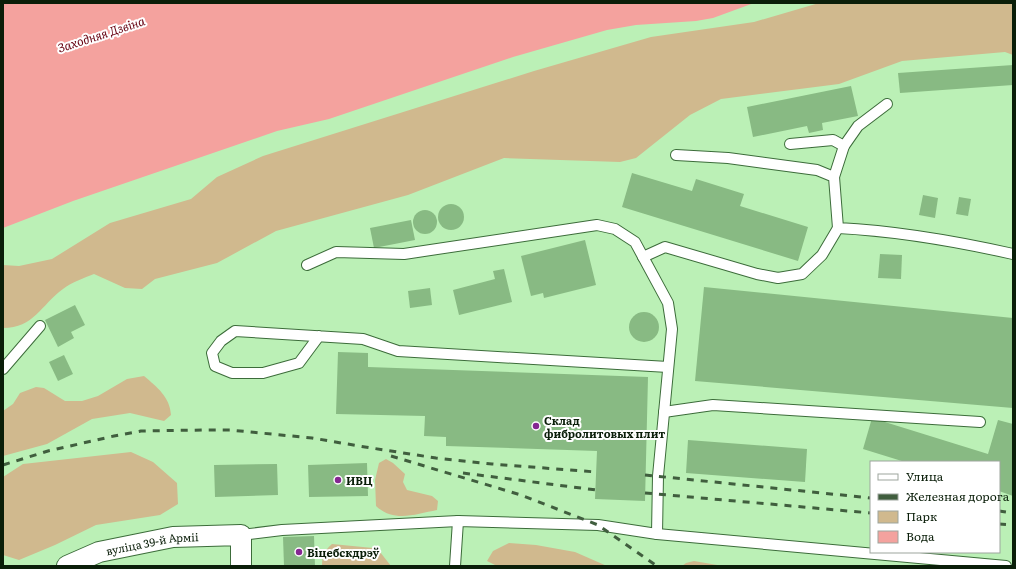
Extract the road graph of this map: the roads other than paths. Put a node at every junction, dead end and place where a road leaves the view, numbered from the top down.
1 (887, 104) dead end
2 (790, 144) dead end
3 (844, 146) junction
4 (676, 155) dead end
5 (834, 177) junction
6 (838, 228) junction
7 (1013, 254) edge
8 (643, 257) junction
9 (307, 265) dead end
10 (40, 326) dead end
11 (320, 336) junction
12 (668, 367) junction
13 (3, 369) edge
14 (664, 412) junction
15 (980, 422) dead end
16 (458, 521) junction
17 (657, 534) junction
18 (241, 535) junction
19 (890, 556) junction
20 (67, 566) edge
21 (241, 566) edge
22 (455, 566) edge
23 (889, 566) edge
24 (1006, 566) edge

1 - 3 lane
2 - 3 lane
3 - 5 lane
4 - 5 lane
5 - 6 lane
6 - 7 lane
6 - 8 lane
8 - 9 lane
8 - 12 lane
10 - 13 lane
11 - 11 lane
11 - 12 lane
12 - 14 lane
14 - 15 lane
14 - 17 lane
16 - 17 lane
16 - 18 lane
16 - 22 lane
17 - 19 lane
18 - 20 street, вуліца 39-й Арміі
18 - 21 street
19 - 23 lane
19 - 24 lane

